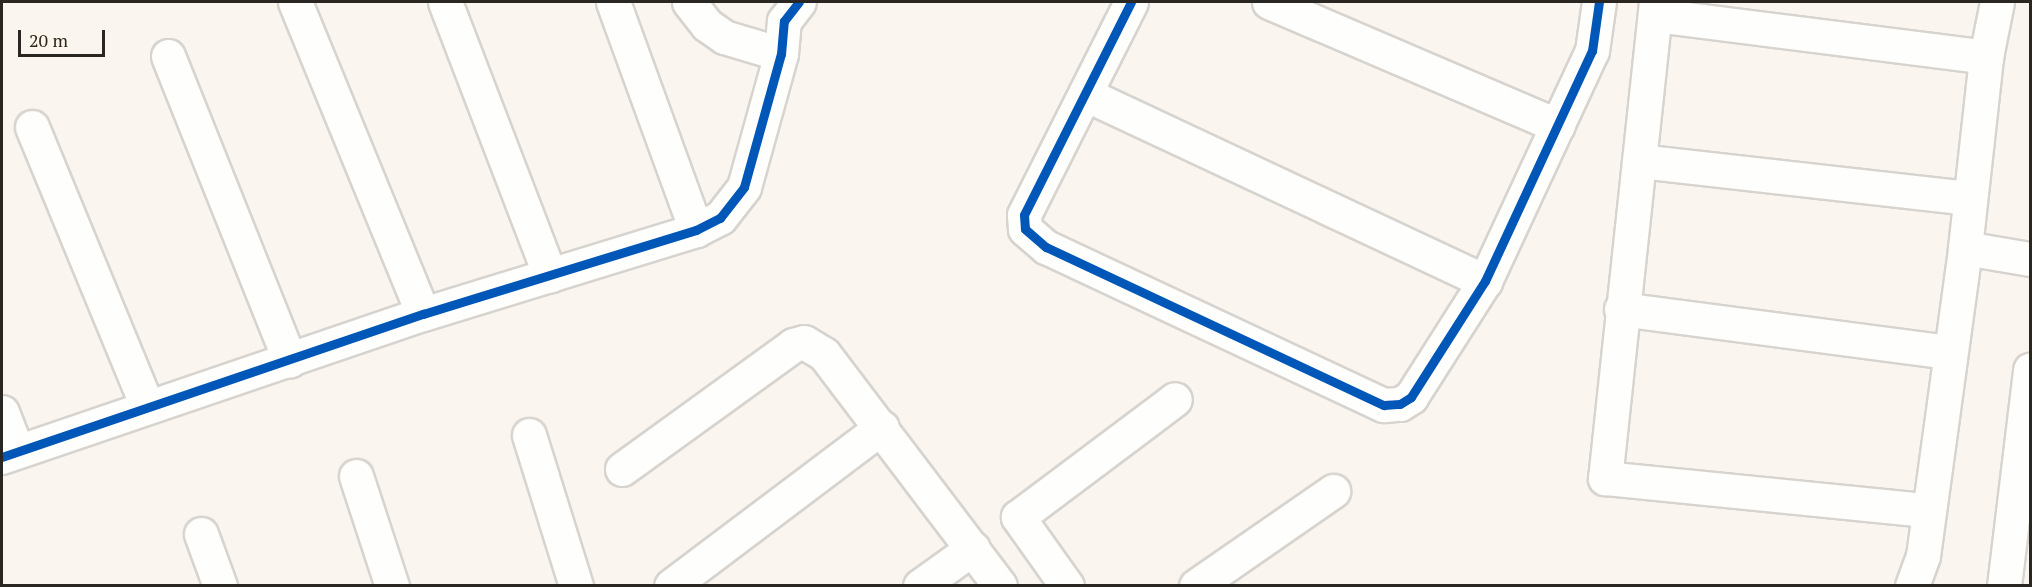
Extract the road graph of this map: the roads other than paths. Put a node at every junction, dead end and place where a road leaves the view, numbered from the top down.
1 (295, 2) edge
2 (445, 2) edge
3 (613, 2) edge
4 (689, 2) edge
5 (799, 2) edge
6 (1131, 2) edge
7 (1269, 2) edge
8 (1599, 2) edge
9 (1997, 2) edge
10 (1655, 8) edge
11 (781, 54) junction
12 (168, 56) dead end
13 (1986, 57) junction
14 (1085, 94) junction
15 (1558, 126) junction
16 (32, 127) dead end
17 (1639, 161) junction
18 (1969, 198) junction
19 (696, 230) junction
20 (1965, 248) junction
21 (2031, 260) edge
22 (550, 276) junction
23 (1485, 281) junction
24 (1621, 309) junction
25 (423, 314) junction
26 (1948, 352) junction
27 (290, 361) junction
28 (2031, 370) edge
29 (1175, 399) dead end
30 (147, 406) junction
31 (2, 412) edge
32 (882, 427) junction
33 (530, 435) dead end
34 (9, 454) edge
35 (622, 469) dead end
36 (356, 476) dead end
37 (1333, 490) dead end
38 (1928, 510) junction
39 (201, 534) dead end
40 (973, 548) junction
41 (220, 585) edge
42 (392, 585) edge
43 (576, 585) edge
44 (671, 585) edge
45 (920, 585) edge
46 (1000, 585) edge
47 (1067, 585) edge
48 (1196, 585) edge
49 (1912, 585) edge
50 (2004, 585) edge

1 - 25 street
2 - 22 street
3 - 19 street
4 - 11 street
5 - 11 street
6 - 14 street
7 - 15 street
8 - 15 street
9 - 13 street
10 - 13 street
10 - 17 street
11 - 19 street
12 - 27 street
13 - 18 street
14 - 23 street
14 - 23 street
15 - 23 street
16 - 30 street
17 - 18 street
17 - 24 street
18 - 20 street
19 - 22 street
20 - 21 street
20 - 26 street
22 - 25 street
24 - 26 street
24 - 38 street
25 - 27 street
26 - 38 street
27 - 30 street
28 - 50 street
29 - 47 street
30 - 34 street
31 - 34 street
32 - 35 street
32 - 40 street
32 - 44 street
33 - 43 street
36 - 42 street
37 - 48 street
38 - 49 street
39 - 41 street
40 - 45 street
40 - 46 street

